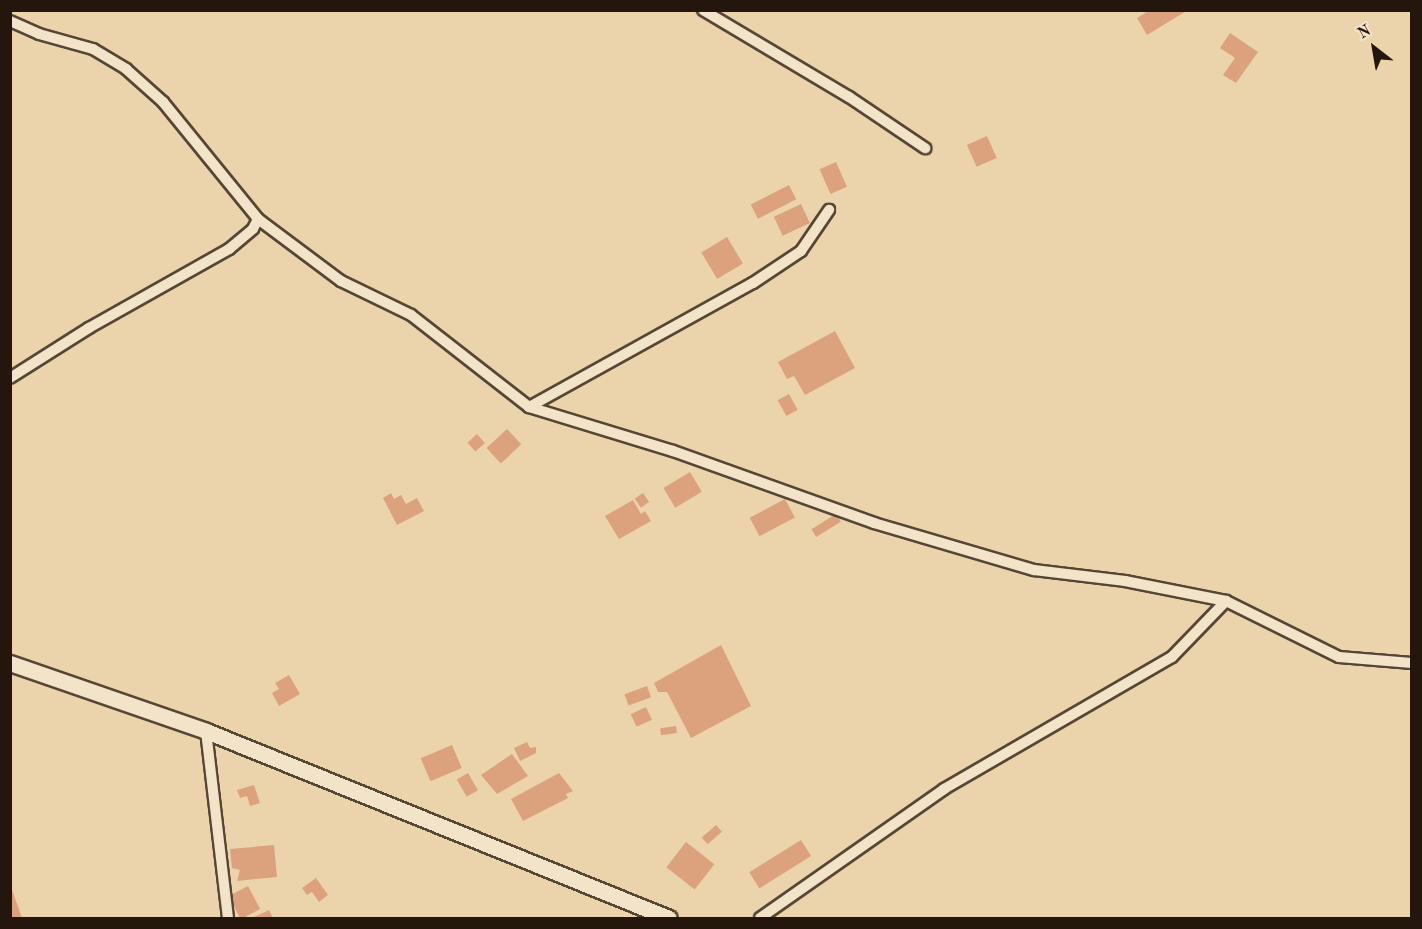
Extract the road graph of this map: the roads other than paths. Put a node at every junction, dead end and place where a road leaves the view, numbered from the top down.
1 (704, 10) edge
2 (10, 21) edge
3 (925, 148) dead end
4 (829, 210) dead end
5 (258, 219) junction
6 (10, 378) edge
7 (529, 407) junction
8 (1226, 601) junction
9 (10, 663) edge
10 (1412, 663) edge
11 (206, 731) junction
12 (228, 918) edge
13 (669, 918) edge
14 (760, 918) edge

1 - 3 street
2 - 5 street
4 - 7 street
5 - 6 street
5 - 7 street
7 - 8 street
8 - 10 street
8 - 14 street
9 - 11 street
11 - 12 street
11 - 13 street

